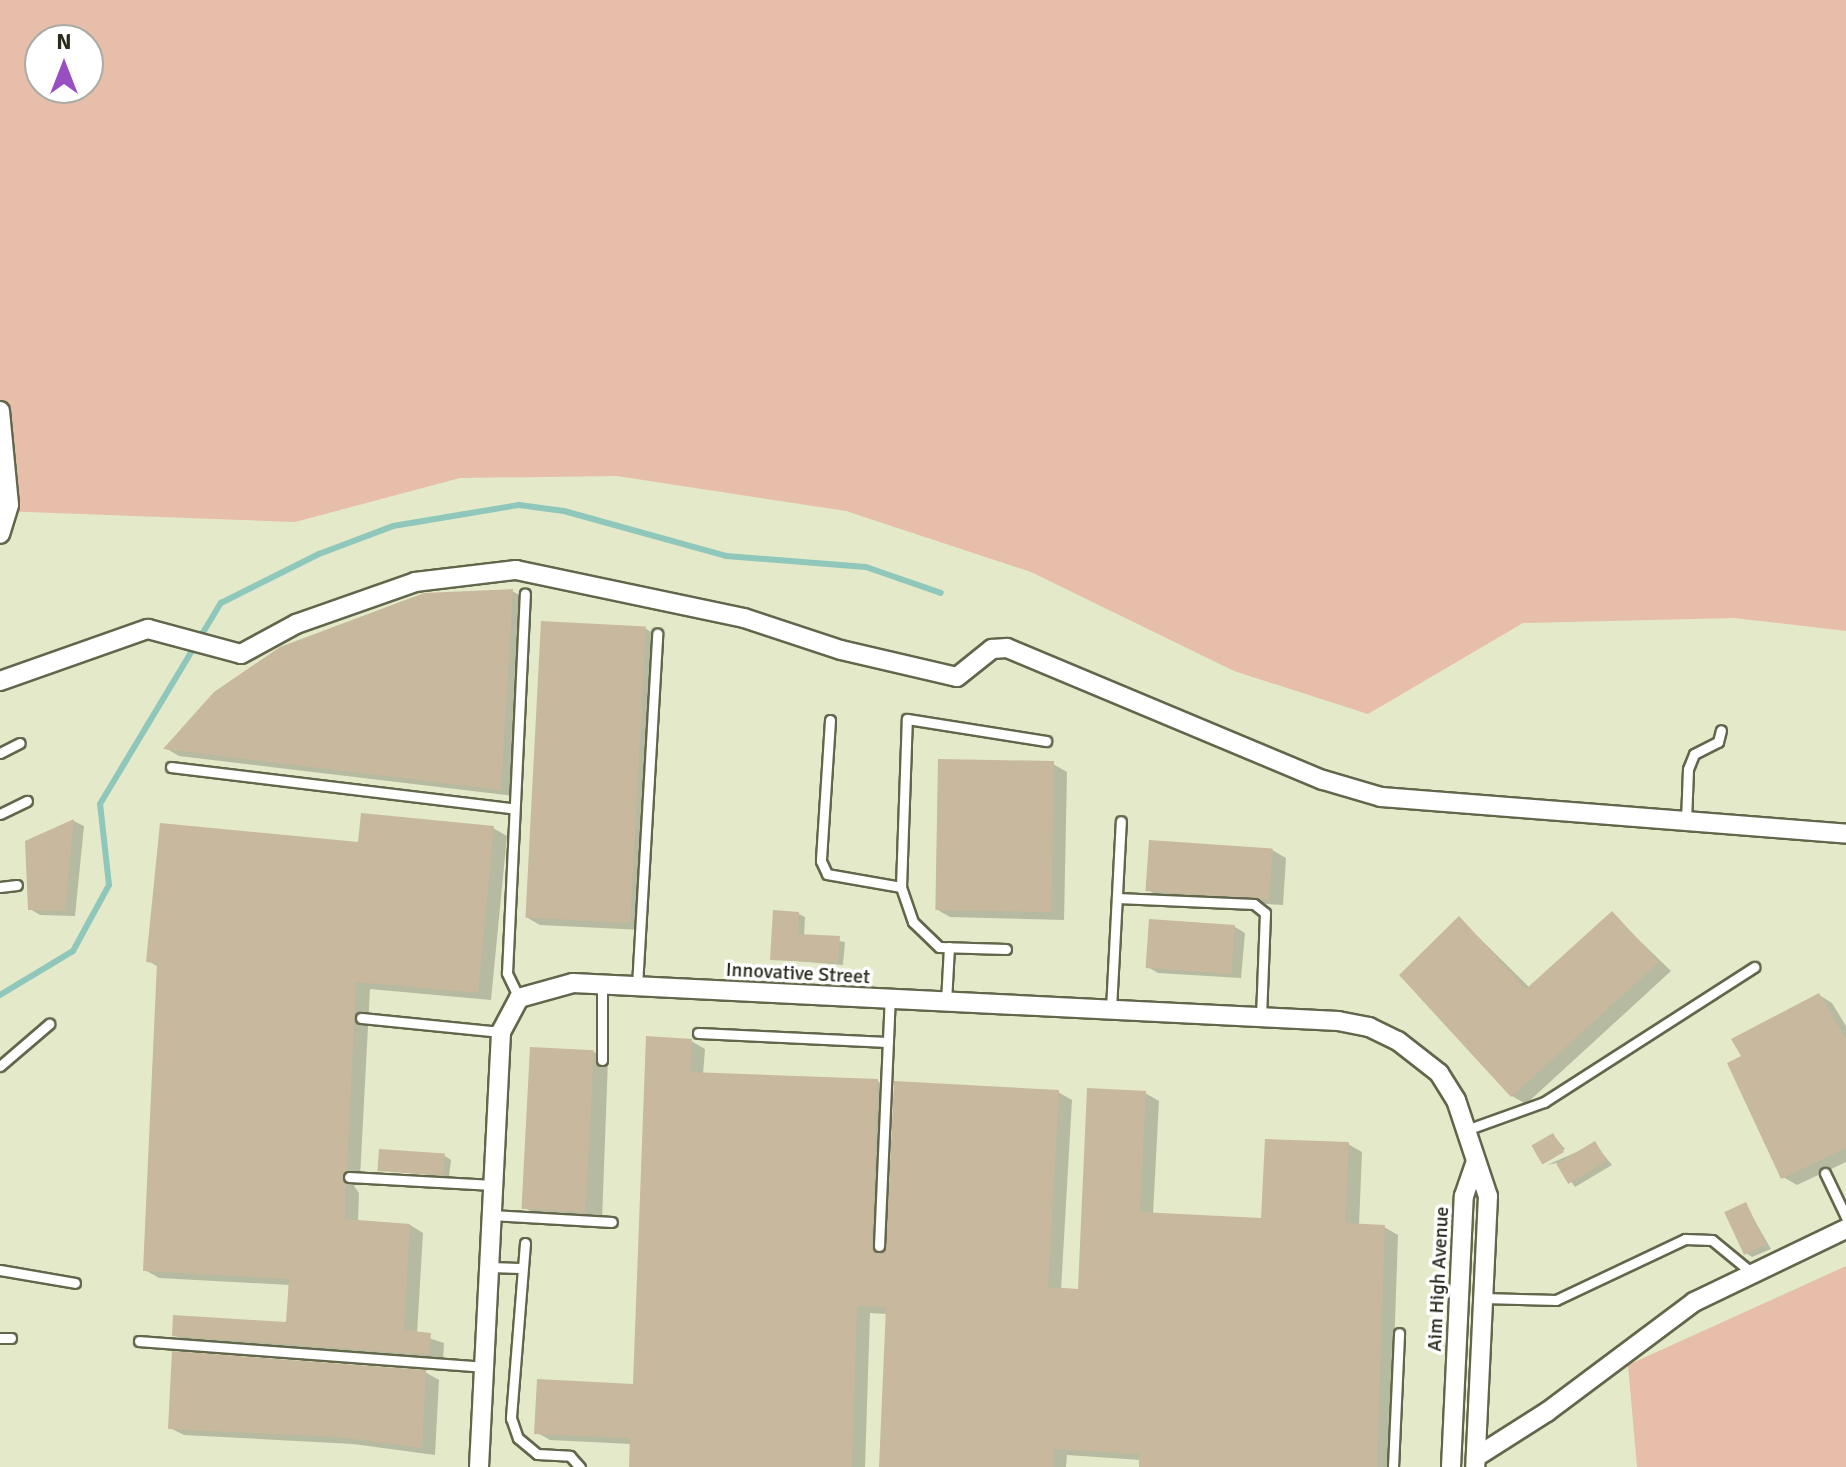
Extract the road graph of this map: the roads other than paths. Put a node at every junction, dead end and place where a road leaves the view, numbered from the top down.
1 (0, 411) edge
2 (0, 534) edge
3 (525, 593) dead end
4 (657, 634) dead end
5 (0, 681) edge
6 (830, 720) dead end
7 (1721, 730) dead end
8 (1046, 741) dead end
9 (20, 743) dead end
10 (0, 753) edge
11 (171, 767) dead end
12 (27, 801) dead end
13 (512, 808) junction
14 (0, 814) edge
15 (1121, 821) dead end
16 (1686, 821) junction
17 (1846, 834) edge
18 (17, 885) dead end
19 (0, 887) edge
20 (901, 887) junction
21 (1117, 898) junction
22 (949, 947) junction
23 (1006, 949) dead end
24 (1754, 967) dead end
25 (602, 985) junction
26 (637, 987) junction
27 (519, 998) junction
28 (890, 999) junction
29 (946, 1002) junction
30 (1111, 1009) junction
31 (1261, 1017) junction
32 (361, 1018) dead end
33 (49, 1024) dead end
34 (501, 1032) junction
35 (698, 1033) dead end
36 (888, 1042) junction
37 (602, 1060) dead end
38 (0, 1066) edge
39 (1469, 1129) junction
40 (1476, 1162) junction
41 (1825, 1173) dead end
42 (349, 1177) dead end
43 (493, 1185) junction
44 (491, 1215) junction
45 (1846, 1217) edge
46 (612, 1222) dead end
47 (1846, 1229) edge
48 (525, 1243) dead end
49 (879, 1246) dead end
50 (488, 1267) junction
51 (522, 1268) junction
52 (0, 1270) edge
53 (1752, 1273) junction
54 (75, 1283) dead end
55 (1483, 1298) junction
56 (1399, 1333) dead end
57 (139, 1341) dead end
58 (485, 1367) junction
59 (1476, 1462) edge
60 (479, 1467) edge
61 (580, 1467) edge
62 (1393, 1467) edge
63 (1451, 1467) edge

1 - 2 street
3 - 13 lane
4 - 26 lane
5 - 16 street
6 - 20 lane
7 - 16 lane
8 - 20 lane
9 - 10 lane
11 - 13 lane
12 - 14 lane
13 - 27 lane
15 - 21 lane
16 - 17 street
18 - 19 lane
20 - 22 lane
21 - 30 lane
21 - 31 lane
22 - 23 lane
22 - 29 lane
24 - 39 lane
25 - 26 street, Innovative Street
25 - 27 street, Innovative Street
25 - 37 lane
26 - 28 street, Innovative Street
27 - 34 street
28 - 29 street, Innovative Street
28 - 36 lane
29 - 30 street, Innovative Street
30 - 31 street, Innovative Street
31 - 39 street, Innovative Street
32 - 34 lane
33 - 38 lane
34 - 43 street
35 - 36 lane
36 - 49 lane
39 - 40 street, Innovative Street
40 - 55 street
40 - 63 street, Aim High Avenue
41 - 45 lane
42 - 43 lane
43 - 44 street
44 - 46 lane
44 - 50 street
47 - 53 street
48 - 51 lane
50 - 51 lane
50 - 58 street
51 - 61 lane
52 - 54 lane
53 - 55 lane
53 - 59 street
55 - 59 street
56 - 62 lane
57 - 58 lane
58 - 60 street

